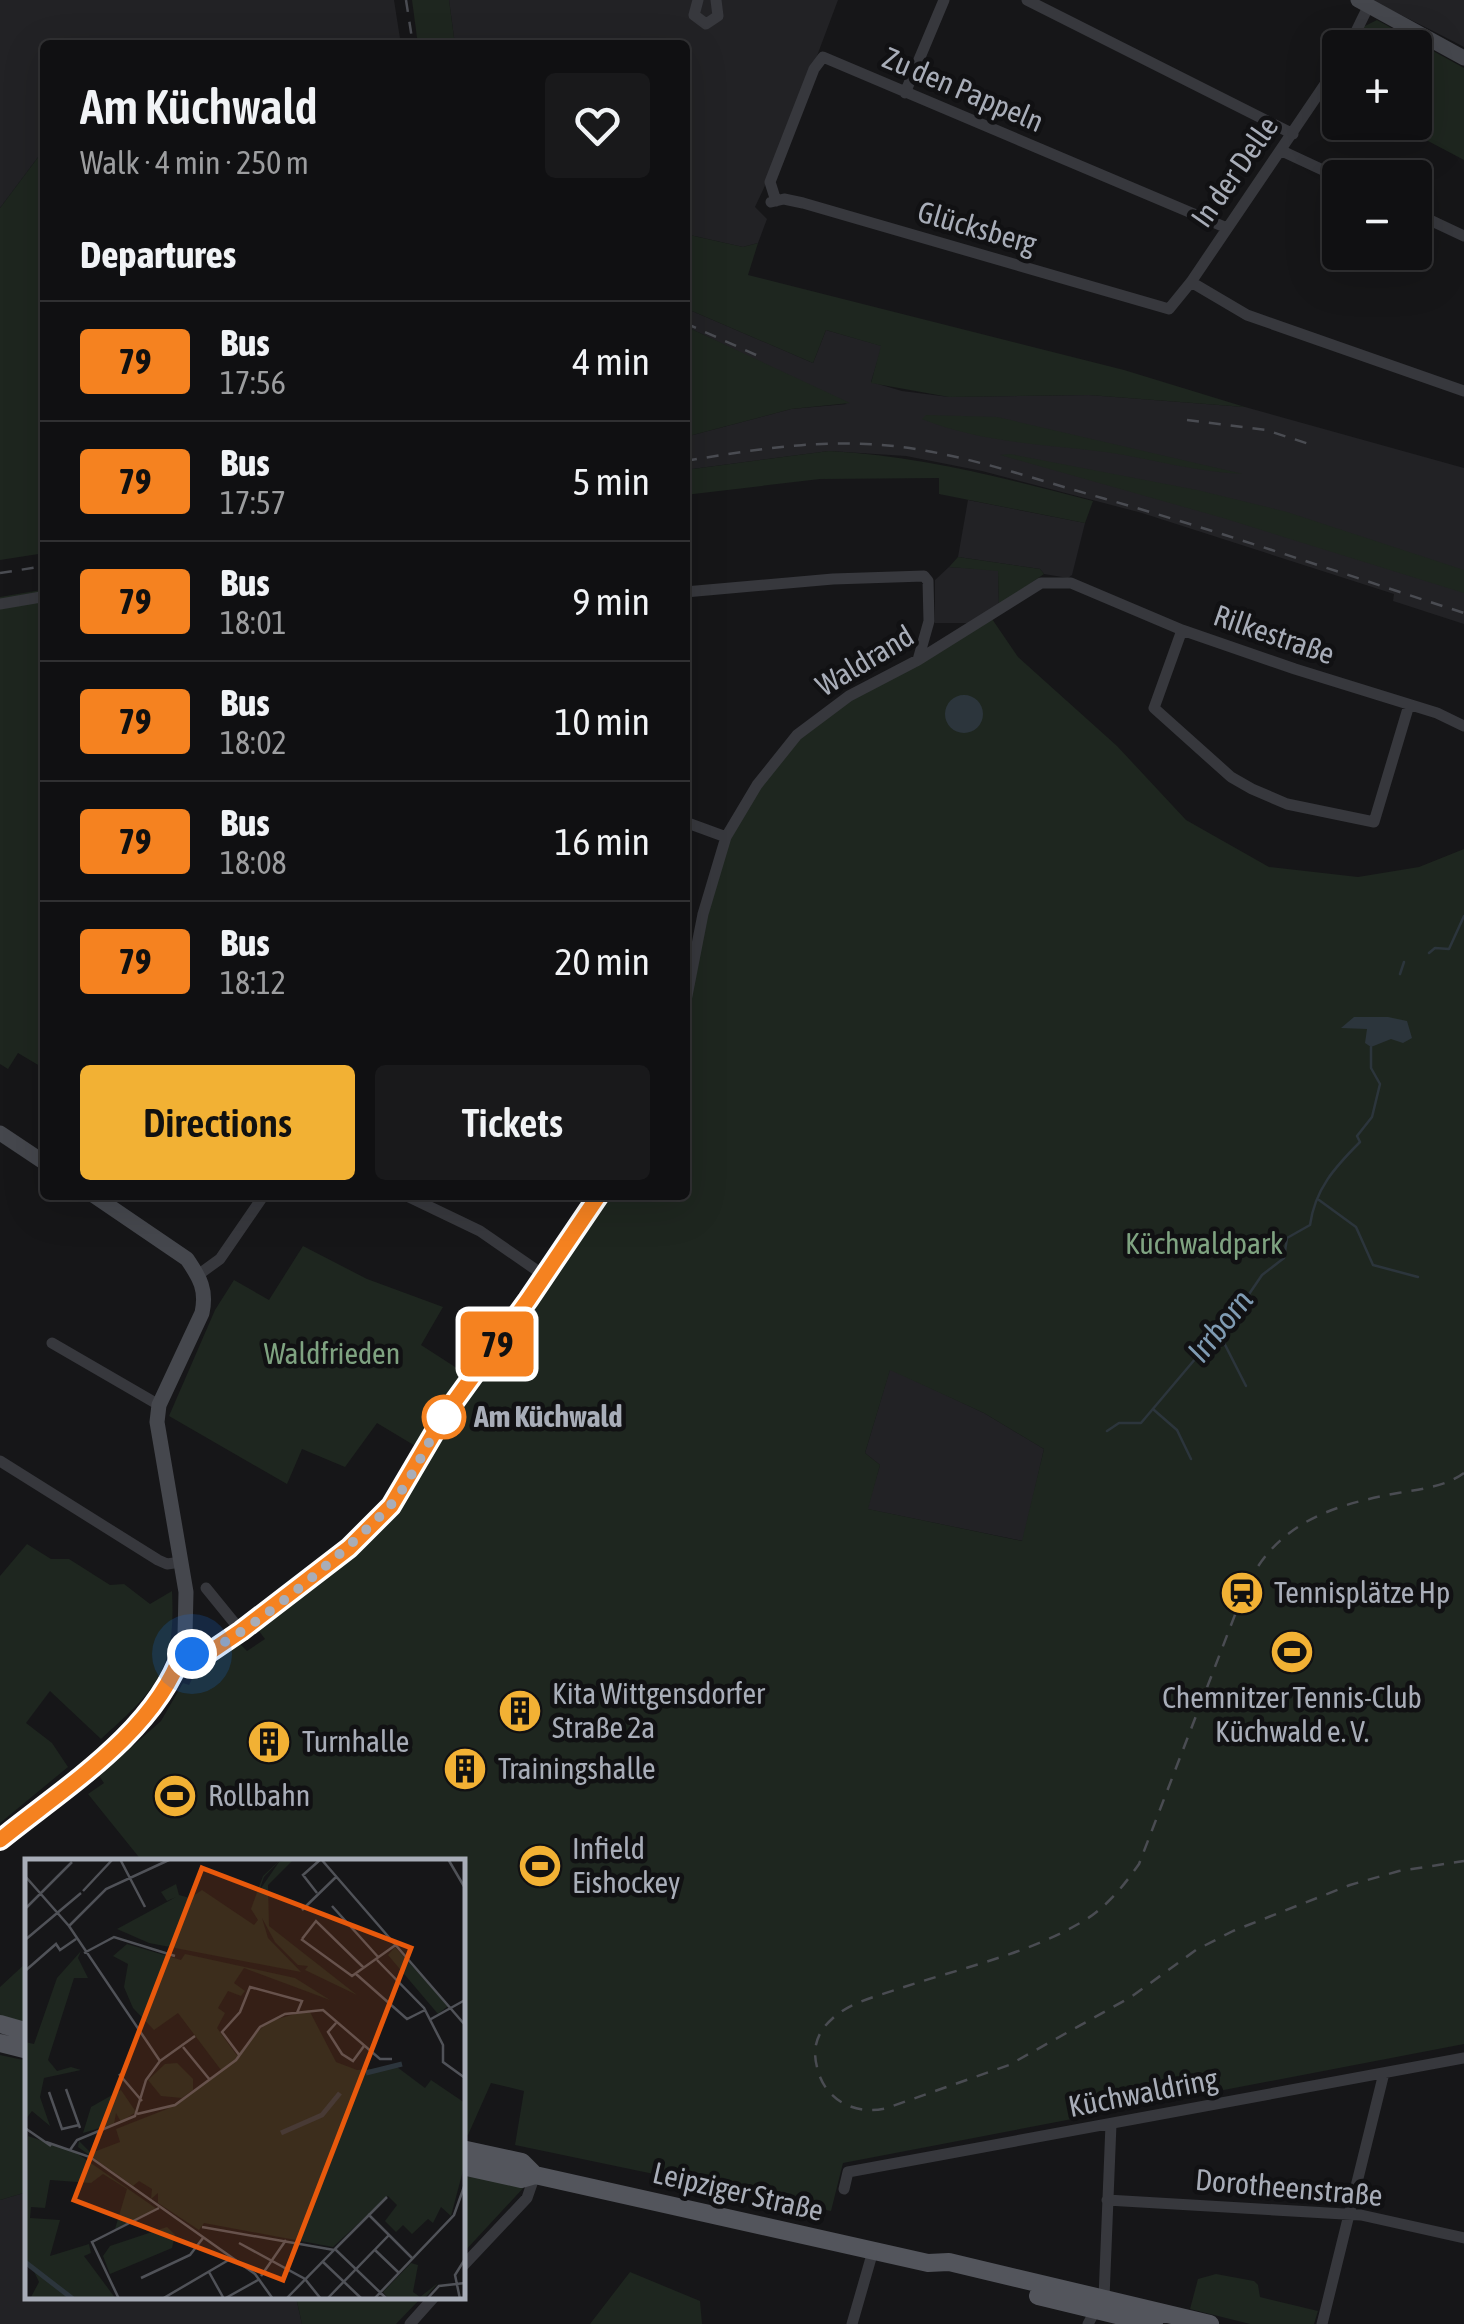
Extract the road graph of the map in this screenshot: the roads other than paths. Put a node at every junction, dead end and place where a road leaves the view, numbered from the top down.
1 (698, 0) edge
2 (716, 0) edge
3 (944, 0) edge
4 (1027, 0) edge
5 (1364, 2) edge
6 (1354, 30) edge
7 (1464, 58) edge
8 (1322, 89) edge
9 (905, 93) junction
10 (1292, 134) junction
11 (1282, 151) junction
12 (1322, 170) edge
13 (773, 201) joint
14 (1432, 221) edge
15 (1227, 228) junction
16 (1464, 236) edge
17 (1192, 282) junction
18 (1169, 308) joint
19 (1464, 391) edge
20 (1071, 584) joint
21 (690, 592) edge
22 (40, 598) edge
23 (0, 604) edge
24 (1182, 630) junction
25 (918, 660) junction
26 (1409, 705) junction
27 (1464, 726) edge
28 (690, 824) edge
29 (726, 837) junction
30 (690, 980) edge
31 (0, 1132) edge
32 (40, 1160) edge
33 (100, 1200) edge
34 (261, 1200) edge
35 (424, 1200) edge
36 (596, 1200) edge
37 (198, 1274) junction
38 (545, 1276) junction
39 (52, 1343) dead end
40 (160, 1404) junction
41 (0, 1461) edge
42 (181, 1562) junction
43 (206, 1588) dead end
44 (241, 1631) junction
45 (182, 1652) junction
46 (0, 1840) edge
47 (0, 2024) edge
48 (25, 2031) edge
49 (0, 2043) edge
50 (25, 2049) edge
51 (1464, 2058) edge
52 (1384, 2073) junction
53 (1111, 2124) junction
54 (465, 2150) edge
55 (465, 2167) edge
56 (535, 2174) junction
57 (844, 2190) dead end
58 (1107, 2200) junction
59 (1348, 2216) junction
60 (1464, 2238) edge
61 (872, 2250) junction
62 (465, 2264) edge
63 (432, 2299) edge
64 (1096, 2310) edge
65 (410, 2324) edge
66 (852, 2324) edge
67 (1154, 2324) edge
68 (1210, 2324) edge
69 (1322, 2324) edge

1 - 2 street
3 - 9 street
4 - 10 street
5 - 6 street
5 - 7 street
8 - 10 street, In der Delle
9 - 13 street, Zu den Pappeln
9 - 15 street, Zu den Pappeln
10 - 11 street, In der Delle
11 - 12 street
11 - 15 street, In der Delle
13 - 18 street, Glücksberg
14 - 16 street
15 - 17 street, In der Delle
17 - 18 street, In der Delle
17 - 19 street
20 - 24 street, Rilkestraße
20 - 25 street, Waldrand
21 - 25 street
22 - 23 street
24 - 26 street, Rilkestraße
24 - 26 street
25 - 29 street, Waldrand
26 - 27 street, Rilkestraße
28 - 29 street
29 - 30 street, Waldrand
31 - 32 street
33 - 37 street
34 - 37 street
35 - 38 street
36 - 38 street
37 - 40 street
38 - 44 street
39 - 40 street
40 - 42 street
41 - 42 street
42 - 45 street
43 - 44 street
44 - 45 street
45 - 46 street
47 - 48 main road
49 - 50 main road
51 - 52 street, Küchwaldring
52 - 53 street, Küchwaldring
52 - 59 street
53 - 57 street, Küchwaldring
53 - 58 street
54 - 56 main road, Leipziger Straße
55 - 56 main road, Leipziger Straße
56 - 61 main road, Leipziger Straße
56 - 62 street
58 - 59 street, Dorotheenstraße
58 - 64 street
59 - 60 street, Dorotheenstraße
59 - 69 street
61 - 64 main road, Leipziger Straße
61 - 66 street
63 - 65 street
64 - 67 main road, Leipziger Straße
64 - 68 main road, Leipziger Straße

